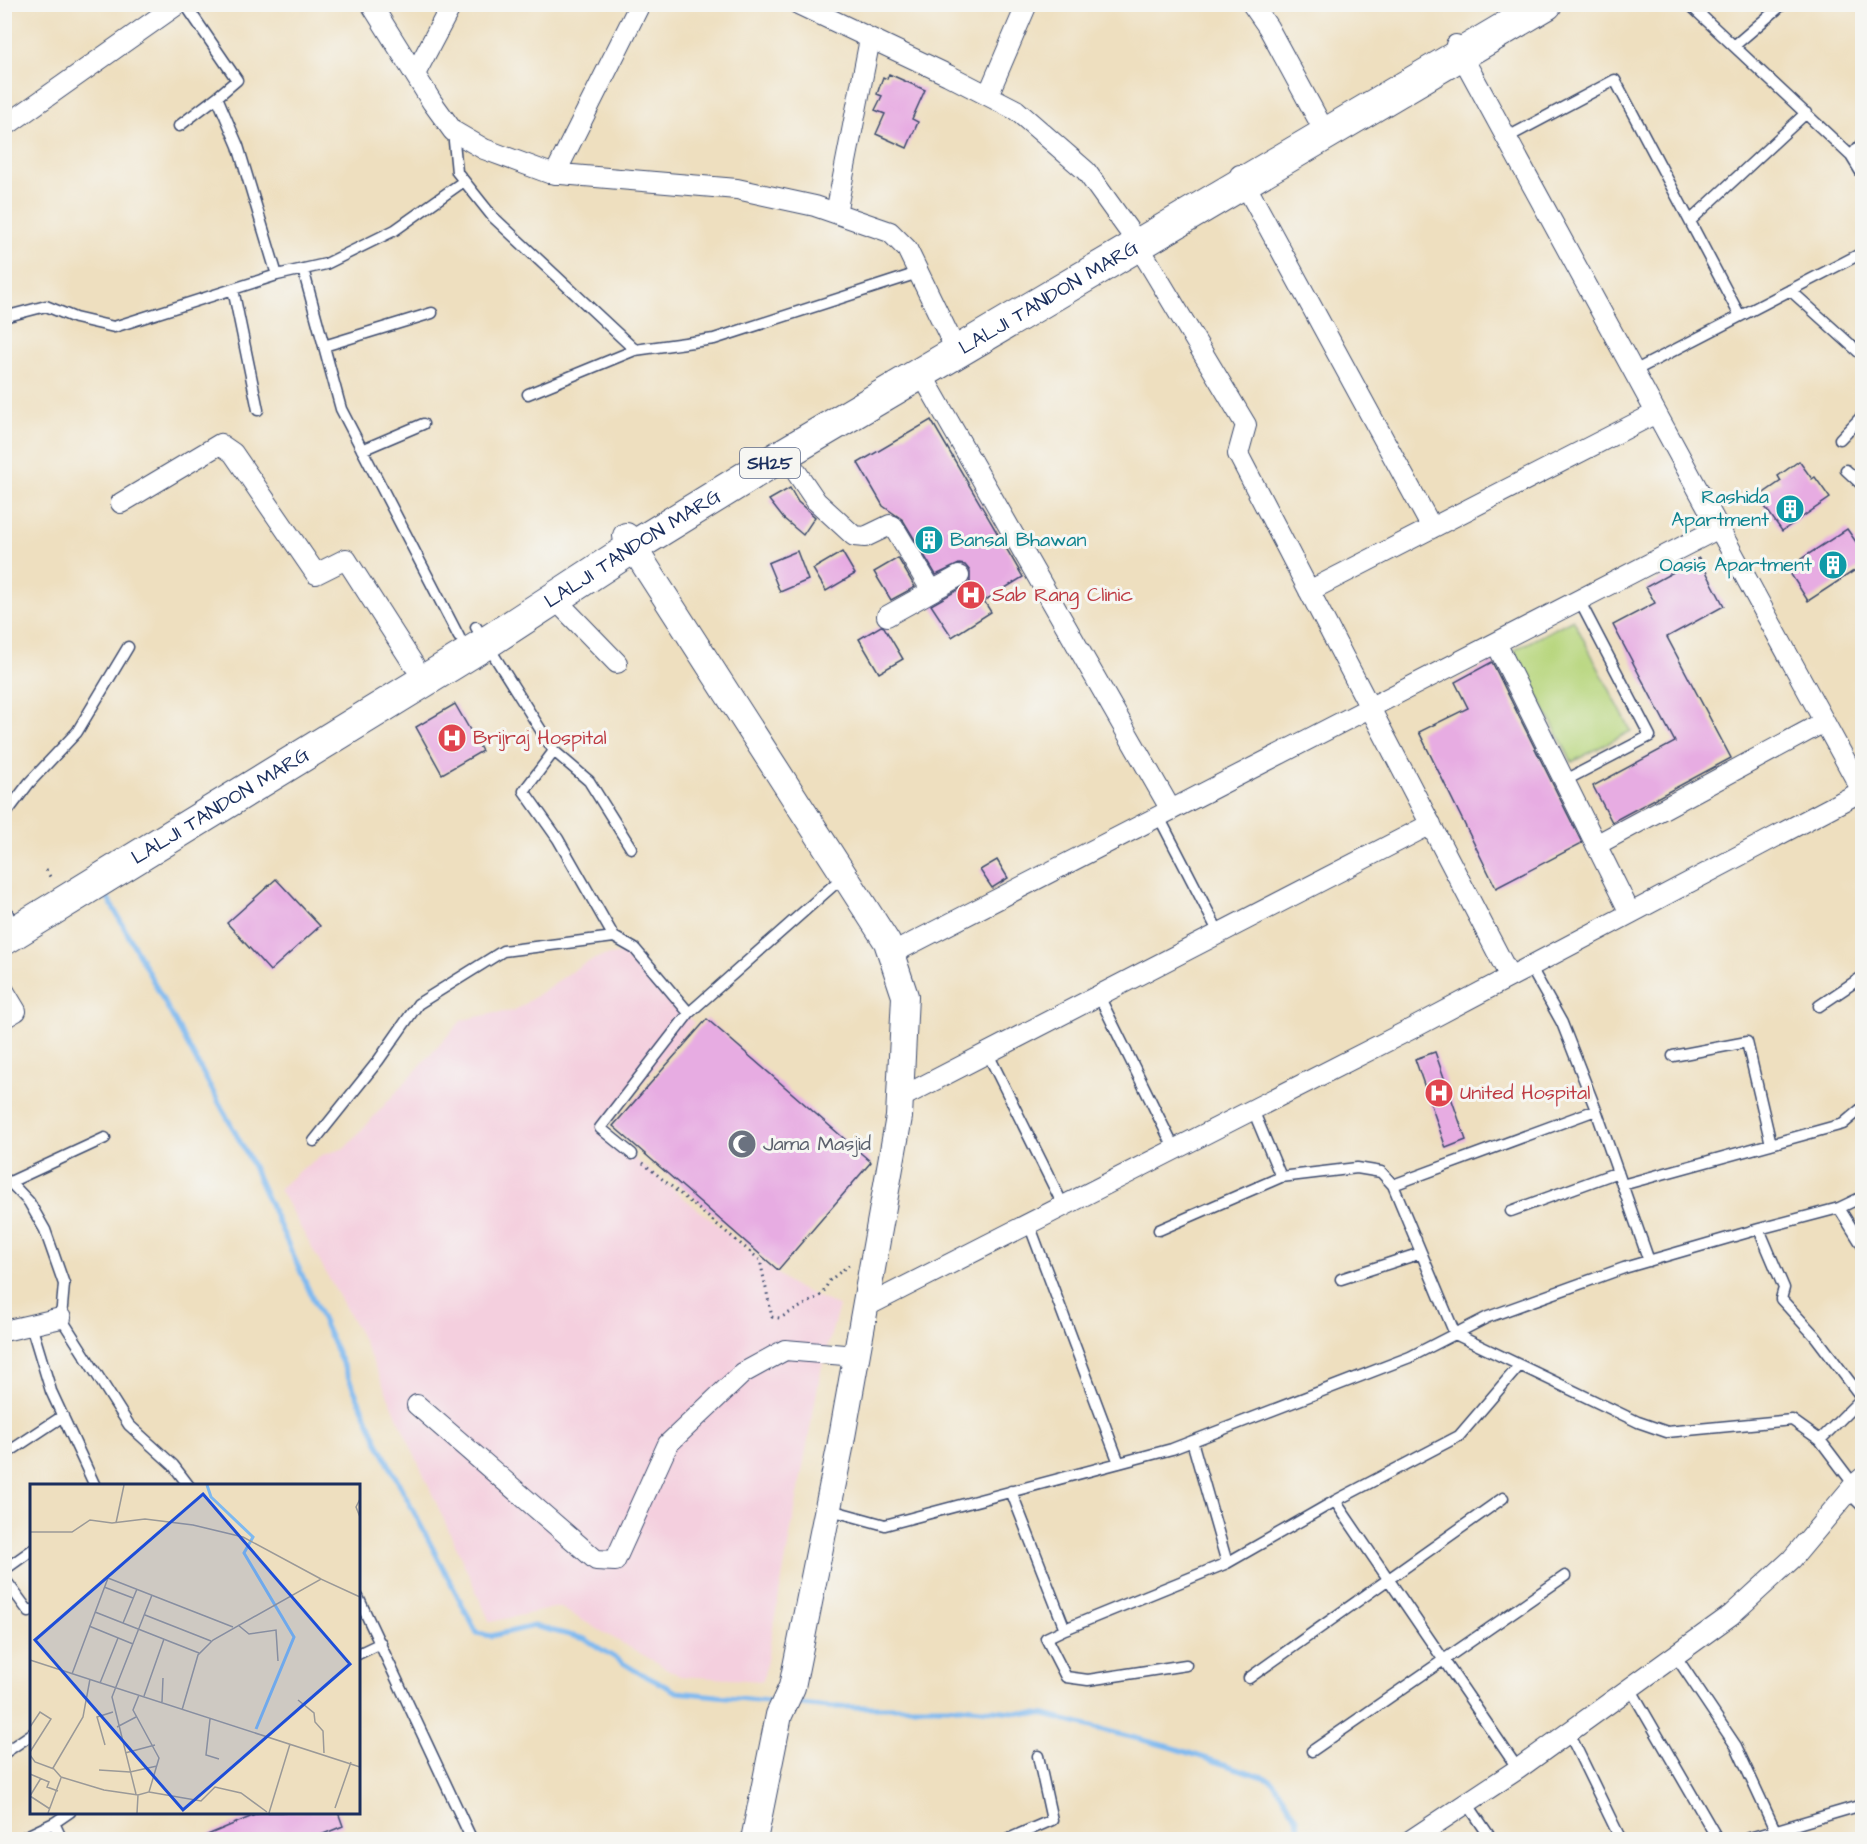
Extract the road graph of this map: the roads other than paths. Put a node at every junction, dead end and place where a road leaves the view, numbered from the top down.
1 (178, 4) edge
2 (185, 4) edge
3 (371, 4) edge
4 (452, 4) edge
5 (640, 4) edge
6 (798, 4) edge
7 (1027, 4) edge
8 (1525, 4) edge
9 (1546, 4) edge
10 (1689, 4) edge
11 (1783, 4) edge
12 (1253, 5) edge
13 (870, 39) junction
14 (1734, 46) junction
15 (1458, 50) junction
16 (415, 74) junction
17 (988, 95) junction
18 (217, 97) junction
19 (1806, 113) junction
20 (179, 126) dead end
21 (4, 127) edge
22 (1324, 129) junction
23 (453, 131) junction
24 (1506, 138) junction
25 (1863, 143) edge
26 (1851, 156) junction
27 (555, 174) junction
28 (1863, 174) edge
29 (1241, 178) junction
30 (464, 181) junction
31 (836, 213) junction
32 (1690, 221) junction
33 (1135, 240) junction
34 (1863, 253) edge
35 (303, 269) junction
36 (918, 273) junction
37 (277, 275) junction
38 (233, 289) junction
39 (1790, 290) junction
40 (432, 313) dead end
41 (1740, 316) junction
42 (4, 317) edge
43 (324, 346) junction
44 (955, 346) junction
45 (635, 350) junction
46 (1863, 355) edge
47 (1634, 371) junction
48 (921, 373) junction
49 (528, 394) dead end
50 (258, 410) dead end
51 (1656, 413) junction
52 (1863, 416) edge
53 (423, 424) dead end
54 (1840, 439) dead end
55 (362, 450) junction
56 (784, 454) junction
57 (1846, 470) dead end
58 (1863, 485) edge
59 (121, 503) dead end
60 (1432, 528) junction
61 (1719, 528) junction
62 (629, 542) junction
63 (958, 576) dead end
64 (932, 591) junction
65 (1309, 591) junction
66 (554, 598) junction
67 (1579, 600) junction
68 (887, 616) dead end
69 (474, 636) junction
70 (1496, 643) junction
71 (128, 647) dead end
72 (617, 663) dead end
73 (414, 665) junction
74 (1370, 708) junction
75 (1824, 722) junction
76 (554, 751) junction
77 (1857, 767) edge
78 (254, 774) junction
79 (1564, 781) junction
80 (1862, 791) edge
81 (1165, 814) junction
82 (4, 816) edge
83 (1431, 824) junction
84 (1596, 845) junction
85 (631, 848) dead end
86 (844, 876) junction
87 (1630, 914) junction
88 (5, 919) edge
89 (1220, 933) junction
90 (614, 937) junction
91 (891, 954) junction
92 (1530, 966) junction
93 (1510, 977) junction
94 (1863, 977) edge
95 (4, 991) edge
96 (1099, 996) junction
97 (1819, 1006) dead end
98 (689, 1013) junction
99 (4, 1018) edge
100 (988, 1054) junction
101 (1673, 1056) dead end
102 (900, 1098) junction
103 (1863, 1108) edge
104 (1253, 1110) junction
105 (1596, 1110) junction
106 (105, 1138) dead end
107 (314, 1141) dead end
108 (1771, 1144) junction
109 (1175, 1150) junction
110 (632, 1154) road end
111 (1618, 1172) junction
112 (1281, 1177) junction
113 (7, 1183) edge
114 (1393, 1185) junction
115 (1622, 1185) junction
116 (1863, 1197) edge
117 (1064, 1207) junction
118 (1839, 1208) junction
119 (1510, 1211) dead end
120 (1029, 1224) junction
121 (1759, 1229) junction
122 (1159, 1230) dead end
123 (1863, 1245) edge
124 (1421, 1253) junction
125 (1649, 1261) junction
126 (1341, 1279) dead end
127 (865, 1307) junction
128 (61, 1318) junction
129 (31, 1325) junction
130 (4, 1331) edge
131 (1455, 1334) junction
132 (856, 1356) junction
133 (1519, 1366) junction
134 (417, 1405) dead end
135 (63, 1416) junction
136 (1820, 1440) junction
137 (1192, 1441) junction
138 (4, 1455) edge
139 (1119, 1463) junction
140 (95, 1484) edge
141 (188, 1484) edge
142 (1855, 1485) edge
143 (1011, 1491) junction
144 (1503, 1498) dead end
145 (1335, 1501) junction
146 (1863, 1506) edge
147 (827, 1509) junction
148 (30, 1551) edge
149 (1227, 1563) junction
150 (4, 1570) edge
151 (1565, 1576) dead end
152 (4, 1578) edge
153 (1389, 1579) junction
154 (360, 1601) edge
155 (30, 1611) edge
156 (1065, 1629) junction
157 (381, 1643) junction
158 (360, 1653) edge
159 (1675, 1655) junction
160 (1444, 1660) junction
161 (1186, 1665) dead end
162 (1249, 1678) dead end
163 (1630, 1688) junction
164 (1569, 1733) junction
165 (30, 1735) edge
166 (1312, 1751) dead end
167 (4, 1753) edge
168 (1038, 1756) dead end
169 (1518, 1769) junction
170 (1467, 1803) junction
171 (1863, 1805) edge
172 (67, 1814) edge
173 (54, 1823) junction
174 (1774, 1830) junction
175 (1434, 1833) edge
176 (18, 1839) edge
177 (62, 1839) edge
178 (472, 1839) edge
179 (754, 1839) edge
180 (1006, 1839) edge
181 (1411, 1839) edge
182 (1492, 1839) edge
183 (1621, 1839) edge
184 (1718, 1839) edge
185 (1743, 1839) edge

1 - 21 street
2 - 18 lane
3 - 16 street
4 - 16 street
5 - 27 street
6 - 13 street
7 - 17 street
8 - 15 main road, LALJI TANDON MARG / SH25
9 - 15 main road, LALJI TANDON MARG / SH25
10 - 14 lane
11 - 14 lane
12 - 22 street
13 - 17 street
13 - 31 street
14 - 19 lane
15 - 22 main road, LALJI TANDON MARG / SH25
15 - 24 street
16 - 23 street
17 - 33 street
18 - 20 lane
18 - 37 lane
19 - 26 lane
19 - 32 lane
22 - 29 main road, LALJI TANDON MARG / SH25
23 - 27 street
23 - 30 lane
24 - 32 lane
24 - 47 street
25 - 26 lane
26 - 28 lane
27 - 31 street
29 - 33 main road, LALJI TANDON MARG / SH25
29 - 60 street
30 - 35 lane
30 - 45 lane
31 - 36 street
32 - 41 lane
33 - 44 main road, LALJI TANDON MARG / SH25
33 - 65 street
34 - 39 lane
35 - 37 lane
35 - 43 lane
36 - 44 street
36 - 45 lane
37 - 38 lane
38 - 42 lane
38 - 50 lane
39 - 41 lane
39 - 46 lane
40 - 43 lane
41 - 47 lane
43 - 55 lane
44 - 48 main road, LALJI TANDON MARG / SH25
44 - 62 main road, LALJI TANDON MARG / SH25
45 - 49 lane
47 - 51 street
48 - 56 main road, LALJI TANDON MARG / SH25
48 - 81 street
51 - 60 street
51 - 61 street
52 - 54 lane
53 - 55 lane
55 - 69 lane
56 - 62 main road, LALJI TANDON MARG / SH25
56 - 64 street
57 - 58 lane
59 - 73 street
60 - 65 street
61 - 67 street
61 - 75 street
62 - 66 main road, LALJI TANDON MARG / SH25
62 - 69 main road, LALJI TANDON MARG / SH25
62 - 86 street
63 - 64 street
64 - 68 street
65 - 74 street
66 - 69 main road, LALJI TANDON MARG / SH25
66 - 72 street
67 - 70 street
67 - 79 lane
69 - 73 main road, LALJI TANDON MARG / SH25
69 - 76 lane
69 - 78 main road, LALJI TANDON MARG / SH25
70 - 74 street
70 - 79 street
71 - 82 lane
73 - 78 main road, LALJI TANDON MARG / SH25
74 - 81 street
74 - 83 street
75 - 77 street
75 - 84 street
76 - 85 lane
76 - 90 lane
77 - 80 street
78 - 88 main road, LALJI TANDON MARG / SH25
79 - 84 street
80 - 87 street
81 - 89 lane
81 - 91 street
83 - 89 street
83 - 93 street
84 - 87 street
86 - 91 street
86 - 98 lane
87 - 92 street
89 - 96 street
90 - 98 lane
90 - 107 lane
91 - 102 street
92 - 93 street
92 - 105 lane
93 - 104 street
94 - 97 lane
95 - 99 street
96 - 100 street
96 - 109 lane
98 - 110 lane
100 - 102 street
100 - 117 lane
101 - 108 lane
102 - 127 street
103 - 108 lane
104 - 109 street
104 - 112 lane
105 - 111 lane
105 - 114 lane
106 - 113 lane
108 - 115 lane
109 - 117 street
111 - 115 lane
111 - 119 lane
112 - 114 lane
112 - 122 lane
113 - 128 lane
114 - 124 lane
115 - 125 lane
116 - 118 lane
117 - 120 street
118 - 121 lane
118 - 123 lane
120 - 127 street
120 - 139 lane
121 - 125 lane
121 - 136 lane
124 - 126 lane
124 - 131 lane
125 - 131 lane
127 - 132 street
128 - 129 street
128 - 141 lane
129 - 130 street
129 - 135 lane
131 - 133 lane
131 - 137 lane
132 - 134 street
132 - 147 street
133 - 136 lane
133 - 145 lane
135 - 138 lane
135 - 140 lane
136 - 142 lane
137 - 139 lane
137 - 149 lane
139 - 143 lane
142 - 146 lane
142 - 159 street
143 - 147 lane
143 - 156 lane
144 - 153 lane
145 - 149 lane
145 - 153 lane
147 - 179 street
148 - 150 lane
149 - 156 lane
151 - 160 lane
152 - 155 lane
153 - 160 lane
153 - 162 lane
154 - 157 lane
156 - 161 lane
157 - 158 lane
157 - 178 lane
159 - 163 street
159 - 174 lane
160 - 166 lane
160 - 169 lane
163 - 164 street
163 - 184 lane
164 - 169 street
164 - 183 lane
165 - 167 lane
168 - 180 lane
169 - 170 street
170 - 175 street
170 - 182 lane
171 - 174 lane
172 - 173 lane
173 - 176 lane
173 - 177 lane
174 - 185 lane
175 - 181 street

